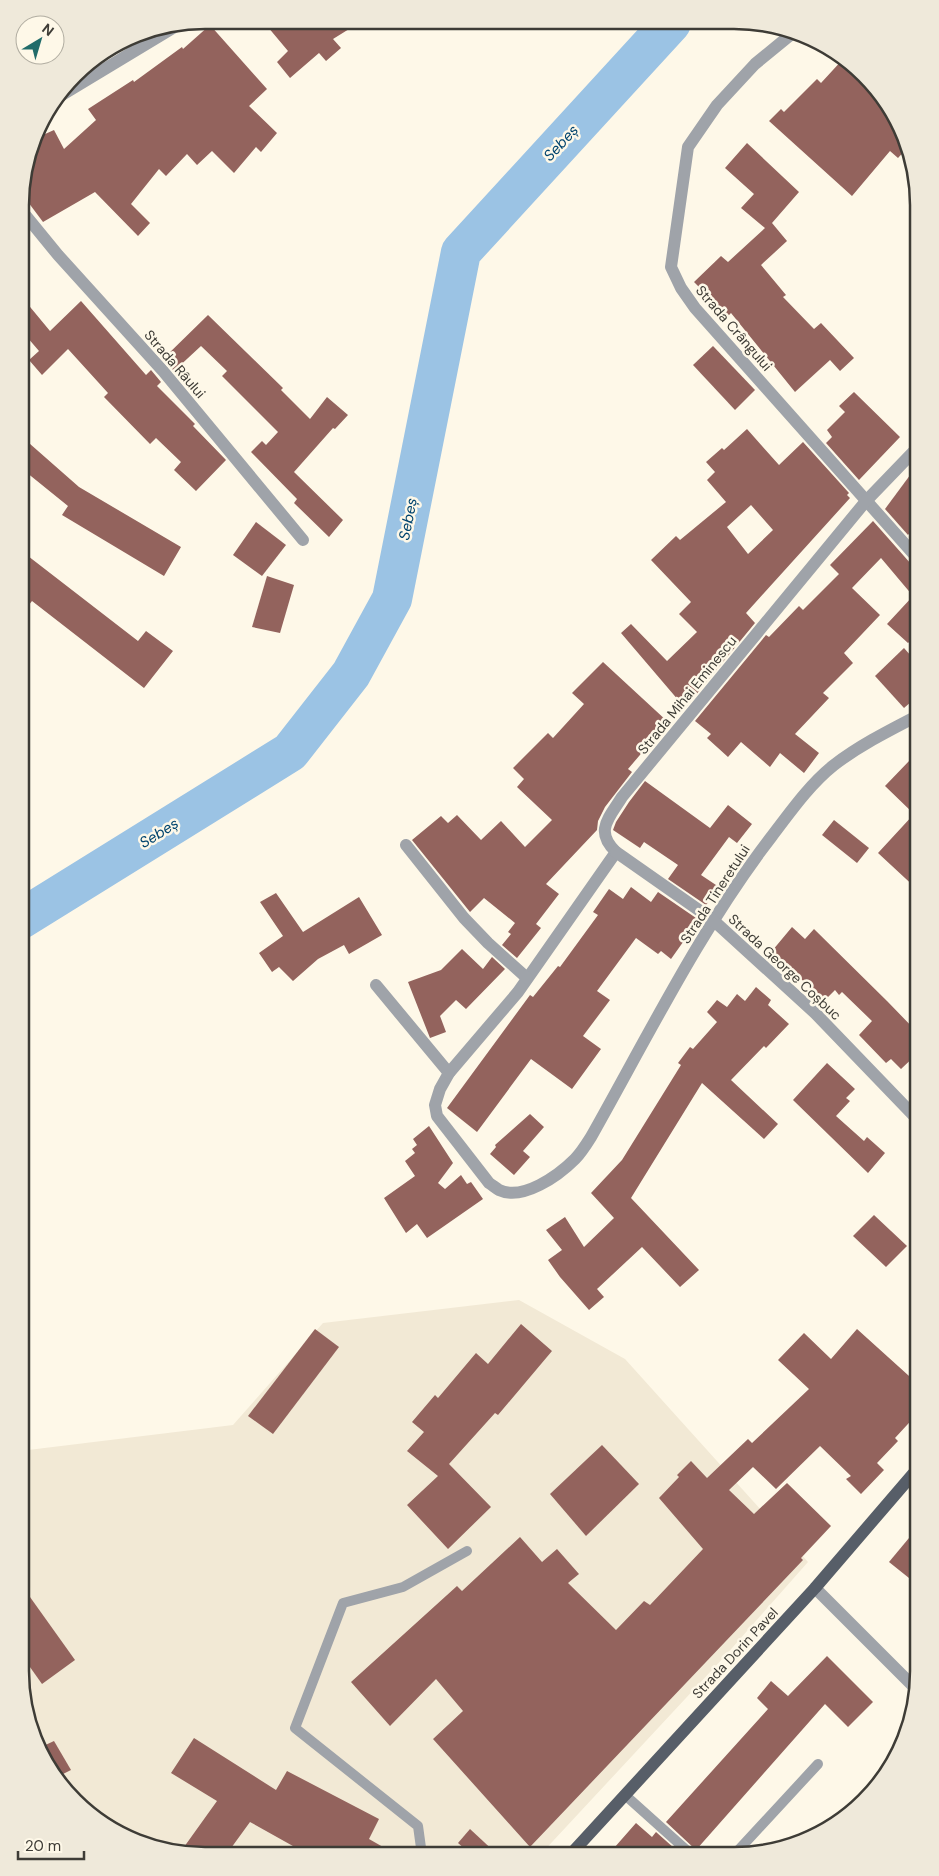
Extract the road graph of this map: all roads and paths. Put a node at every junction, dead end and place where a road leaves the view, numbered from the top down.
1 (163, 34) edge
2 (788, 37) edge
3 (74, 87) edge
4 (29, 220) edge
5 (910, 455) edge
6 (866, 500) junction
7 (303, 540) dead end
8 (910, 550) edge
9 (910, 720) edge
10 (406, 845) dead end
11 (616, 852) junction
12 (713, 920) junction
13 (527, 978) junction
14 (376, 985) dead end
15 (449, 1073) junction
16 (910, 1112) edge
17 (910, 1477) edge
18 (466, 1551) dead end
19 (815, 1588) junction
20 (910, 1683) edge
21 (818, 1764) dead end
22 (625, 1795) junction
23 (421, 1847) edge
24 (577, 1847) edge
25 (683, 1847) edge
26 (742, 1847) edge

1 - 3 street
2 - 6 street, Strada Crângului
4 - 7 street, Strada Râului
5 - 6 street, Strada Mihai Eminescu
6 - 8 street, Strada Crângului
6 - 11 street, Strada Mihai Eminescu
9 - 12 street, Strada Tineretului
10 - 13 street
11 - 12 street, Strada George Coșbuc
11 - 13 street
12 - 15 street, Strada Tineretului
12 - 16 street, Strada George Coșbuc
13 - 15 street
14 - 15 street
17 - 19 main road, Strada Dorin Pavel
18 - 23 lane
19 - 20 street
19 - 22 main road, Strada Dorin Pavel
21 - 26 lane
22 - 24 main road, Strada Dorin Pavel
22 - 25 lane

